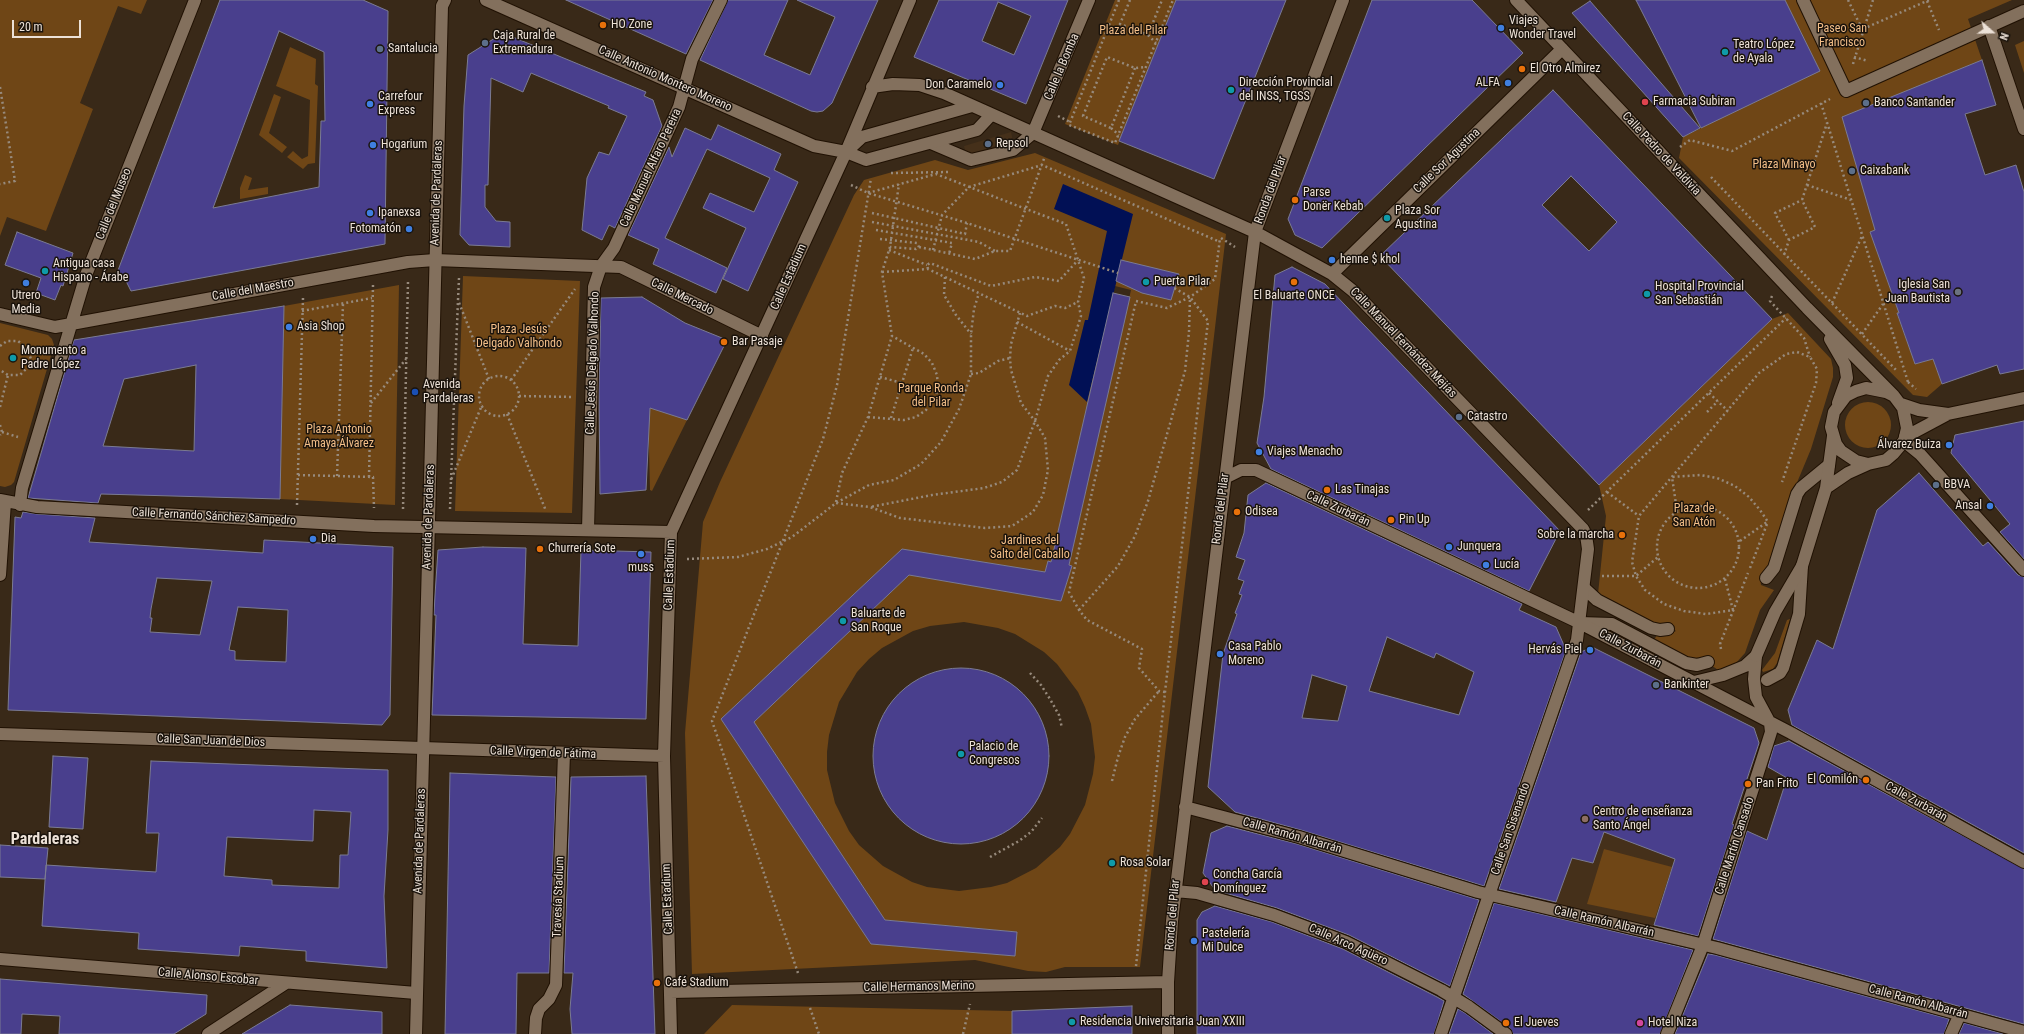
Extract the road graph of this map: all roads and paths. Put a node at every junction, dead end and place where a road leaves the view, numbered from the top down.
1 (196, 0) edge
2 (445, 0) edge
3 (486, 0) edge
4 (721, 0) edge
5 (910, 0) edge
6 (1089, 0) edge
7 (1119, 0) edge
8 (1130, 0) edge
9 (1162, 0) edge
10 (1173, 0) edge
11 (1344, 0) edge
12 (1516, 0) edge
13 (1803, 0) edge
14 (1848, 0) edge
15 (1873, 0) edge
16 (1928, 0) edge
17 (2024, 11) edge
18 (1989, 26) junction
19 (1863, 29) junction
20 (1939, 30) dead end
21 (1148, 35) junction
22 (1156, 43) junction
23 (1562, 49) junction
24 (1146, 67) junction
25 (1135, 68) junction
26 (0, 87) edge
27 (683, 87) junction
28 (872, 87) junction
29 (1846, 91) junction
30 (1821, 104) junction
31 (972, 106) junction
32 (991, 115) junction
33 (1827, 123) junction
34 (1111, 128) junction
35 (2024, 129) edge
36 (1033, 133) junction
37 (1119, 135) junction
38 (931, 143) junction
39 (1681, 146) junction
40 (846, 152) junction
41 (1686, 152) dead end
42 (1665, 157) junction
43 (1042, 165) junction
44 (1708, 174) dead end
45 (0, 184) edge
46 (899, 184) junction
47 (1807, 185) junction
48 (969, 187) junction
49 (1802, 200) junction
50 (1851, 200) junction
51 (896, 202) junction
52 (1026, 208) junction
53 (872, 213) dead end
54 (942, 215) junction
55 (894, 218) junction
56 (1222, 218) junction
57 (864, 221) dead end
58 (872, 222) dead end
59 (967, 223) junction
60 (893, 226) junction
61 (938, 228) junction
62 (876, 230) dead end
63 (1255, 232) junction
64 (892, 233) junction
65 (937, 234) junction
66 (1862, 235) junction
67 (880, 239) dead end
68 (1015, 239) junction
69 (891, 240) junction
70 (935, 240) junction
71 (1220, 242) junction
72 (890, 247) junction
73 (919, 247) junction
74 (889, 250) junction
75 (933, 250) junction
76 (994, 251) junction
77 (949, 254) junction
78 (435, 260) junction
79 (1078, 260) junction
80 (408, 262) junction
81 (460, 262) junction
82 (927, 265) junction
83 (601, 266) junction
84 (373, 268) junction
85 (928, 269) junction
86 (882, 272) junction
87 (1118, 272) dead end
88 (1332, 274) junction
89 (944, 277) junction
90 (303, 281) junction
91 (594, 287) junction
92 (1174, 288) dead end
93 (979, 293) junction
94 (1190, 296) junction
95 (372, 298) junction
96 (458, 300) junction
97 (1770, 301) dead end
98 (1078, 302) junction
99 (1832, 303) junction
100 (1883, 303) junction
101 (343, 304) junction
102 (1807, 308) junction
103 (302, 311) junction
104 (1020, 313) junction
105 (0, 314) edge
106 (1786, 318) junction
107 (1017, 322) junction
108 (71, 324) junction
109 (971, 334) junction
110 (1862, 334) junction
111 (762, 336) junction
112 (892, 336) junction
113 (0, 346) edge
114 (913, 348) junction
115 (1070, 352) junction
116 (1810, 357) junction
117 (1010, 358) junction
118 (406, 359) junction
119 (0, 370) edge
120 (1898, 372) dead end
121 (971, 374) junction
122 (8, 375) junction
123 (880, 377) junction
124 (1903, 377) dead end
125 (489, 379) junction
126 (511, 380) junction
127 (902, 383) junction
128 (1709, 393) junction
129 (519, 396) junction
130 (580, 397) dead end
131 (2024, 398) edge
132 (1897, 400) junction
133 (1718, 401) junction
134 (370, 404) junction
135 (1838, 404) junction
136 (482, 405) junction
137 (0, 407) edge
138 (1728, 411) junction
139 (1707, 412) dead end
140 (506, 414) junction
141 (1948, 414) junction
142 (868, 417) junction
143 (891, 418) junction
144 (1035, 421) junction
145 (0, 425) edge
146 (0, 435) edge
147 (1833, 436) junction
148 (1905, 439) junction
149 (1868, 464) junction
150 (1829, 465) junction
151 (298, 475) junction
152 (337, 476) junction
153 (368, 477) junction
154 (1672, 477) junction
155 (1225, 478) junction
156 (451, 480) junction
157 (1780, 488) dead end
158 (1826, 488) junction
159 (1607, 492) junction
160 (3, 501) edge
161 (836, 503) junction
162 (20, 505) junction
163 (870, 508) junction
164 (1677, 511) junction
165 (1770, 515) dead end
166 (1639, 516) junction
167 (548, 517) dead end
168 (297, 522) junction
169 (1576, 522) junction
170 (1768, 522) junction
171 (374, 526) junction
172 (402, 527) junction
173 (428, 528) junction
174 (450, 528) junction
175 (588, 530) junction
176 (671, 532) junction
177 (783, 541) junction
178 (1740, 541) junction
179 (1658, 557) junction
180 (670, 559) junction
181 (1802, 566) junction
182 (2024, 570) edge
183 (1586, 571) junction
184 (0, 575) edge
185 (1636, 576) junction
186 (1766, 578) dead end
187 (1724, 579) junction
188 (1584, 588) junction
189 (1079, 610) junction
190 (1734, 610) junction
191 (1580, 623) junction
192 (1668, 629) dead end
193 (1720, 644) dead end
194 (1756, 656) junction
195 (1708, 662) dead end
196 (1030, 673) dead end
197 (1767, 680) dead end
198 (1694, 682) junction
199 (1159, 691) junction
200 (1165, 692) junction
201 (1770, 723) junction
202 (1062, 728) dead end
203 (0, 734) edge
204 (423, 749) junction
205 (564, 753) junction
206 (664, 756) junction
207 (1112, 781) dead end
208 (1185, 807) junction
209 (1042, 818) dead end
210 (990, 857) dead end
211 (2024, 862) edge
212 (1175, 891) junction
213 (1489, 894) junction
214 (1703, 945) junction
215 (0, 959) edge
216 (1135, 982) junction
217 (1168, 982) junction
218 (286, 983) junction
219 (974, 986) junction
220 (804, 989) junction
221 (670, 992) junction
222 (416, 993) junction
223 (1454, 998) junction
224 (1960, 1014) junction
225 (2024, 1032) edge
226 (208, 1034) edge
227 (416, 1034) edge
228 (535, 1034) edge
229 (671, 1034) edge
230 (819, 1034) edge
231 (963, 1034) edge
232 (1168, 1034) edge
233 (1441, 1034) edge
234 (1506, 1034) edge
235 (1667, 1034) edge
236 (1951, 1034) edge

1 - 108 street, Calle del Museo
2 - 78 street, Avenida de Pardaleras
3 - 27 street, Calle Antonio Montero Moreno
4 - 27 street, Calle Manuel Alfaro Pereira
5 - 28 street
6 - 36 street, Calle la Bomba
7 - 37 path
8 - 21 path
9 - 21 path
10 - 22 path
11 - 63 street, Ronda del Pilar
12 - 23 street, Calle Pedro de Valdivia
13 - 29 street
14 - 19 path
15 - 19 path
16 - 19 path
16 - 20 path
17 - 18 street
18 - 29 street
18 - 35 street
19 - 29 path
21 - 22 path
22 - 24 path
23 - 42 street, Calle Pedro de Valdivia
23 - 88 street, Calle Sor Agustina
24 - 25 path
24 - 37 path
25 - 34 path
25 - 34 path
26 - 45 path
27 - 40 street, Calle Antonio Montero Moreno
27 - 83 street, Calle Manuel Alfaro Pereira
28 - 31 street
28 - 40 street, Calle Estadium
29 - 30 path
30 - 33 path
30 - 39 path
31 - 32 street
31 - 40 street
32 - 36 street
32 - 38 street
33 - 47 path
33 - 50 path
34 - 37 path
36 - 38 street
36 - 56 street
38 - 40 street
39 - 41 path
39 - 42 path
40 - 111 street, Calle Estadium
42 - 102 street, Calle Pedro de Valdivia
43 - 48 path
43 - 52 path
43 - 71 path
44 - 99 path
46 - 48 path
46 - 51 path
46 - 51 path
47 - 49 path
47 - 50 path
48 - 52 path
48 - 54 path
49 - 49 path
50 - 66 path
51 - 54 path
51 - 55 path
52 - 68 path
52 - 79 path
53 - 55 path
54 - 59 path
54 - 61 path
55 - 60 path
55 - 61 path
56 - 63 street
56 - 71 path
57 - 177 path
58 - 60 path
59 - 61 path
59 - 68 path
60 - 64 path
60 - 65 path
61 - 65 path
62 - 64 path
63 - 88 street, Calle Manuel Fernández Mejías
63 - 155 street, Ronda del Pilar
64 - 69 path
64 - 70 path
65 - 70 path
65 - 76 path
66 - 99 path
66 - 100 path
67 - 69 path
68 - 76 path
68 - 79 path
69 - 72 path
69 - 73 path
70 - 75 path
70 - 77 path
71 - 94 path
72 - 73 path
72 - 74 path
73 - 75 path
74 - 82 path
74 - 86 path
75 - 77 path
76 - 77 path
78 - 80 street, Calle del Maestro
78 - 81 street
78 - 173 street, Avenida de Pardaleras
79 - 82 path
79 - 87 path
79 - 98 path
80 - 84 street, Calle del Maestro
80 - 118 path
81 - 83 street
81 - 96 path
82 - 85 path
83 - 91 street, Calle Jesús Delgado Valhondo
83 - 111 street, Calle Mercado
84 - 90 street, Calle del Maestro
84 - 95 path
85 - 86 path
85 - 89 path
86 - 112 path
88 - 169 street, Calle Manuel Fernández Mejías
89 - 93 path
89 - 109 path
90 - 103 path
90 - 108 street, Calle del Maestro
91 - 126 path
91 - 175 street, Calle Jesús Delgado Valhondo
92 - 94 path
93 - 104 path
93 - 109 path
94 - 189 path
94 - 189 path
94 - 200 path
95 - 101 path
95 - 134 path
96 - 125 path
96 - 156 path
97 - 106 path
98 - 104 path
98 - 115 path
99 - 110 path
100 - 110 path
100 - 124 path
101 - 103 path
101 - 152 path
102 - 132 street, Calle Pedro de Valdivia
102 - 135 street, Calle Pedro de Valdivia
103 - 151 path
104 - 107 path
105 - 108 street, Calle del Maestro
106 - 116 path
106 - 128 path
107 - 115 path
107 - 117 path
108 - 162 street, Calle del Museo
109 - 121 path
110 - 120 path
111 - 176 street, Calle Estadium
112 - 114 path
112 - 123 path
113 - 122 path
114 - 127 path
114 - 143 path
115 - 144 path
116 - 138 path
116 - 157 path
117 - 121 path
117 - 144 path
118 - 134 path
118 - 172 path
119 - 122 path
121 - 161 path
122 - 137 path
123 - 127 path
123 - 142 path
125 - 126 path
125 - 136 path
126 - 129 path
127 - 143 path
128 - 133 path
128 - 159 path
129 - 130 path
129 - 140 path
131 - 141 street
132 - 135 street
132 - 141 street
132 - 148 street
133 - 138 path
133 - 139 path
134 - 153 path
135 - 147 street
136 - 140 path
136 - 156 path
138 - 154 path
140 - 167 path
141 - 148 street
142 - 143 path
142 - 161 path
144 - 163 path
144 - 163 path
145 - 146 path
147 - 149 street
147 - 150 street
148 - 149 street
148 - 182 street
149 - 158 street
150 - 158 street
150 - 186 street
151 - 152 path
151 - 168 path
152 - 153 path
153 - 171 path
154 - 164 path
154 - 166 path
154 - 170 path
155 - 191 street, Calle Zurbarán
155 - 208 street, Ronda del Pilar
156 - 174 path
158 - 181 street
159 - 166 path
159 - 169 path
160 - 162 street, Calle Fernando Sánchez Sampedro
160 - 184 street
161 - 163 path
161 - 177 path
162 - 168 street, Calle Fernando Sánchez Sampedro
164 - 178 path
164 - 179 path
165 - 170 path
166 - 185 path
168 - 171 street, Calle Fernando Sánchez Sampedro
169 - 183 street, Calle Manuel Fernández Mejías
170 - 178 path
170 - 190 path
171 - 172 street, Calle Fernando Sánchez Sampedro
172 - 173 street, Calle Fernando Sánchez Sampedro
173 - 174 street
173 - 204 street, Avenida de Pardaleras
174 - 175 street
175 - 176 street
176 - 180 street, Calle Estadium
177 - 180 path
177 - 220 path
178 - 187 path
179 - 185 path
179 - 187 path
180 - 206 street, Calle Estadium
181 - 194 street
181 - 197 street
183 - 185 path
183 - 188 street, Calle Manuel Fernández Mejías
185 - 190 path
187 - 190 path
188 - 191 street, Calle Manuel Fernández Mejías
188 - 192 street
189 - 199 path
190 - 193 path
191 - 195 street
191 - 198 street, Calle Zurbarán
191 - 213 street, Calle San Sisenando
194 - 198 street
194 - 201 street
196 - 202 path
198 - 201 street, Calle Zurbarán
199 - 200 path
199 - 207 path
200 - 216 path
201 - 211 street, Calle Zurbarán
201 - 214 street, Calle Martín Cansado
203 - 204 street, Calle San Juan de Dios
204 - 205 street, Calle Virgen de Fátima
204 - 222 street, Avenida de Pardaleras
205 - 206 street, Calle Virgen de Fátima
205 - 228 street, Travesía Stadium
206 - 221 street, Calle Estadium
208 - 212 street, Ronda del Pilar
208 - 213 street, Calle Ramón Albarrán
209 - 210 path
212 - 217 street, Ronda del Pilar
212 - 223 street, Calle Arco Agüero
213 - 214 street, Calle Ramón Albarrán
213 - 223 street, Calle San Sisenando
214 - 224 street, Calle Ramón Albarrán
214 - 235 street, Calle Martín Cansado
215 - 218 street, Calle Alonso Escobar
216 - 217 street, Calle Hermanos Merino
216 - 219 street, Calle Hermanos Merino
217 - 232 street, Ronda del Pilar
218 - 222 street, Calle Alonso Escobar
218 - 226 street
219 - 220 street, Calle Hermanos Merino
219 - 231 path
220 - 221 street, Calle Hermanos Merino
220 - 230 path
221 - 229 street, Calle Estadium
222 - 227 street, Avenida de Pardaleras
223 - 233 street, Calle San Sisenando
223 - 234 street, Calle Arco Agüero
224 - 225 street, Calle Ramón Albarrán
224 - 236 street

